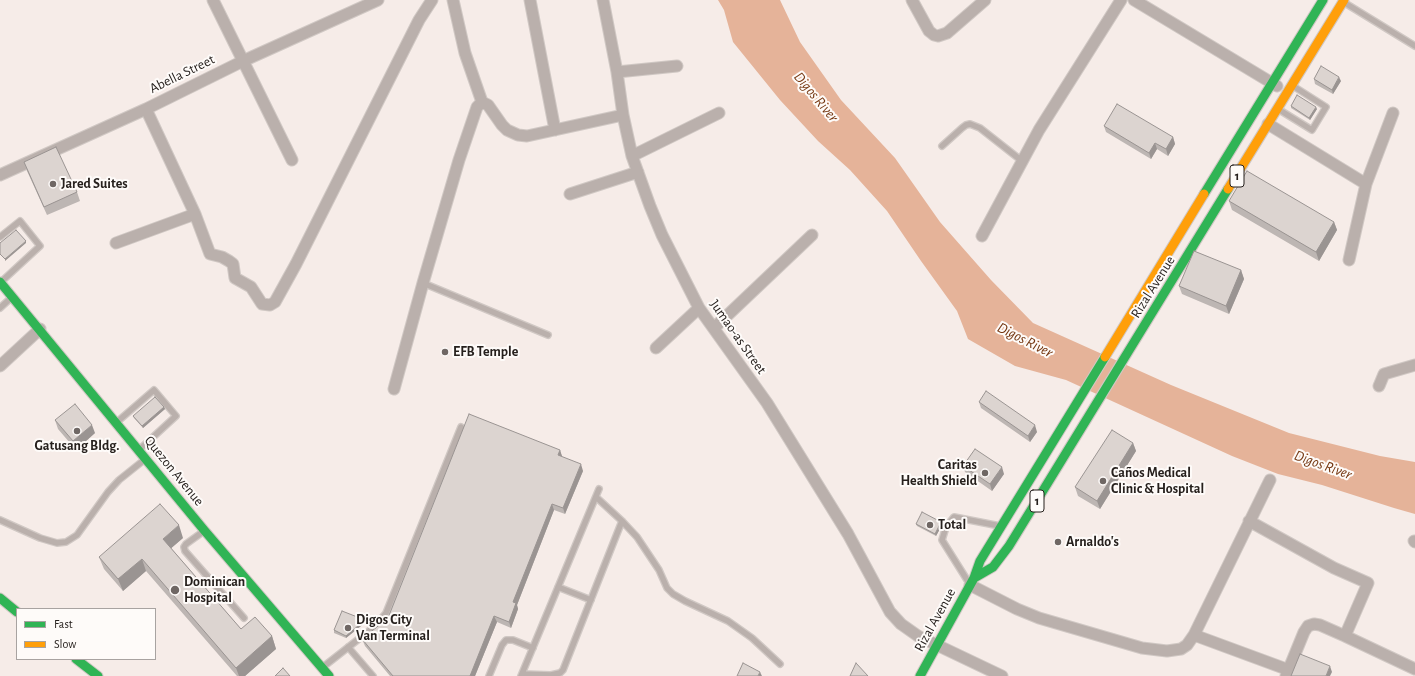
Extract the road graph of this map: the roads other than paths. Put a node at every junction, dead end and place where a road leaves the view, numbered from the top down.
1 (213, 0) edge
2 (378, 0) edge
3 (432, 0) edge
4 (453, 0) edge
5 (530, 0) edge
6 (603, 0) edge
7 (912, 0) edge
8 (1121, 0) edge
9 (1134, 0) edge
10 (1323, 0) edge
11 (982, 1) edge
12 (1344, 1) edge
13 (1415, 46) edge
14 (243, 61) junction
15 (677, 66) dead end
16 (617, 72) junction
17 (1272, 83) junction
18 (1290, 89) junction
19 (482, 102) junction
20 (146, 109) junction
21 (1278, 109) junction
22 (1393, 112) dead end
23 (719, 113) dead end
24 (623, 115) junction
25 (1268, 124) junction
26 (555, 130) junction
27 (942, 146) dead end
28 (632, 156) junction
29 (292, 160) dead end
30 (1022, 161) junction
31 (638, 172) junction
32 (0, 175) edge
33 (1366, 184) junction
34 (570, 194) dead end
35 (195, 214) junction
36 (812, 235) dead end
37 (982, 236) dead end
38 (0, 237) edge
39 (116, 243) dead end
40 (1349, 260) dead end
41 (0, 282) edge
42 (423, 283) junction
43 (12, 297) junction
44 (0, 308) edge
45 (699, 308) junction
46 (714, 328) junction
47 (40, 330) junction
48 (548, 335) dead end
49 (656, 348) dead end
50 (1415, 365) edge
51 (0, 366) edge
52 (1097, 370) junction
53 (1112, 380) junction
54 (1379, 386) dead end
55 (394, 389) dead end
56 (116, 423) junction
57 (461, 427) dead end
58 (139, 450) junction
59 (146, 458) junction
60 (1270, 480) dead end
61 (599, 489) dead end
62 (596, 498) junction
63 (0, 520) edge
64 (622, 521) junction
65 (1249, 521) junction
66 (1002, 526) junction
67 (204, 530) junction
68 (972, 582) junction
69 (558, 587) junction
70 (0, 598) edge
71 (590, 600) junction
72 (16, 611) edge
73 (244, 618) dead end
74 (1194, 635) junction
75 (1345, 636) junction
76 (937, 645) junction
77 (348, 647) junction
78 (533, 648) junction
79 (77, 660) edge
80 (780, 664) dead end
81 (321, 668) junction
82 (1415, 669) edge
83 (1288, 673) edge
84 (522, 675) edge
85 (98, 676) edge
86 (329, 676) edge
87 (373, 676) edge
88 (490, 676) edge
89 (920, 676) edge
90 (1002, 676) edge

1 - 14 street
2 - 14 street, Abella Street
3 - 35 street
4 - 19 street
5 - 26 street
6 - 16 street, Jumao-as Street
7 - 11 street
8 - 30 street
9 - 17 street
10 - 17 main road, Rizal Avenue / 1
12 - 13 lane
12 - 18 main road, Rizal Avenue / 1
14 - 20 street, Abella Street
14 - 29 street
15 - 16 street
16 - 24 street, Jumao-as Street
17 - 18 street
17 - 52 main road, Rizal Avenue / 1
18 - 21 main road, Rizal Avenue / 1
18 - 21 lane
19 - 26 street
19 - 42 street
20 - 32 street, Abella Street
20 - 35 street
21 - 25 main road, Rizal Avenue / 1
22 - 33 street
23 - 28 street
24 - 26 street
24 - 28 street, Jumao-as Street
25 - 33 street
25 - 53 main road, Rizal Avenue / 1
27 - 30 lane
28 - 31 street, Jumao-as Street
30 - 37 street
31 - 34 street
31 - 45 street, Jumao-as Street
33 - 40 street
35 - 39 street
36 - 46 street
38 - 41 lane
41 - 43 main road, Quezon Avenue
42 - 48 lane
42 - 55 street
43 - 44 lane
43 - 47 main road, Quezon Avenue
45 - 46 street, Jumao-as Street
45 - 49 street
46 - 76 street, Jumao-as Street
47 - 51 street
47 - 56 main road, Quezon Avenue
50 - 54 street
52 - 53 main road
52 - 66 main road, Rizal Avenue / 1
53 - 68 main road, Rizal Avenue / 1
56 - 58 main road, Quezon Avenue
56 - 58 lane
57 - 77 lane
58 - 59 main road, Quezon Avenue
59 - 63 lane
59 - 67 main road, Quezon Avenue
60 - 65 street
61 - 62 lane
62 - 64 lane
62 - 69 lane
64 - 71 lane
64 - 80 lane
65 - 74 street
65 - 75 street
66 - 68 main road, Rizal Avenue / 1
66 - 68 lane
67 - 73 lane
67 - 81 main road, Quezon Avenue
68 - 74 street
68 - 76 main road, Rizal Avenue / 1
69 - 71 lane
69 - 78 lane
70 - 72 main road
71 - 84 lane
74 - 83 street
75 - 82 street
75 - 83 street
76 - 89 main road, Rizal Avenue / 1
76 - 90 street, Jumao-as Street
77 - 81 lane
77 - 87 lane
78 - 84 lane
78 - 88 lane
79 - 85 main road
81 - 86 main road, Quezon Avenue

